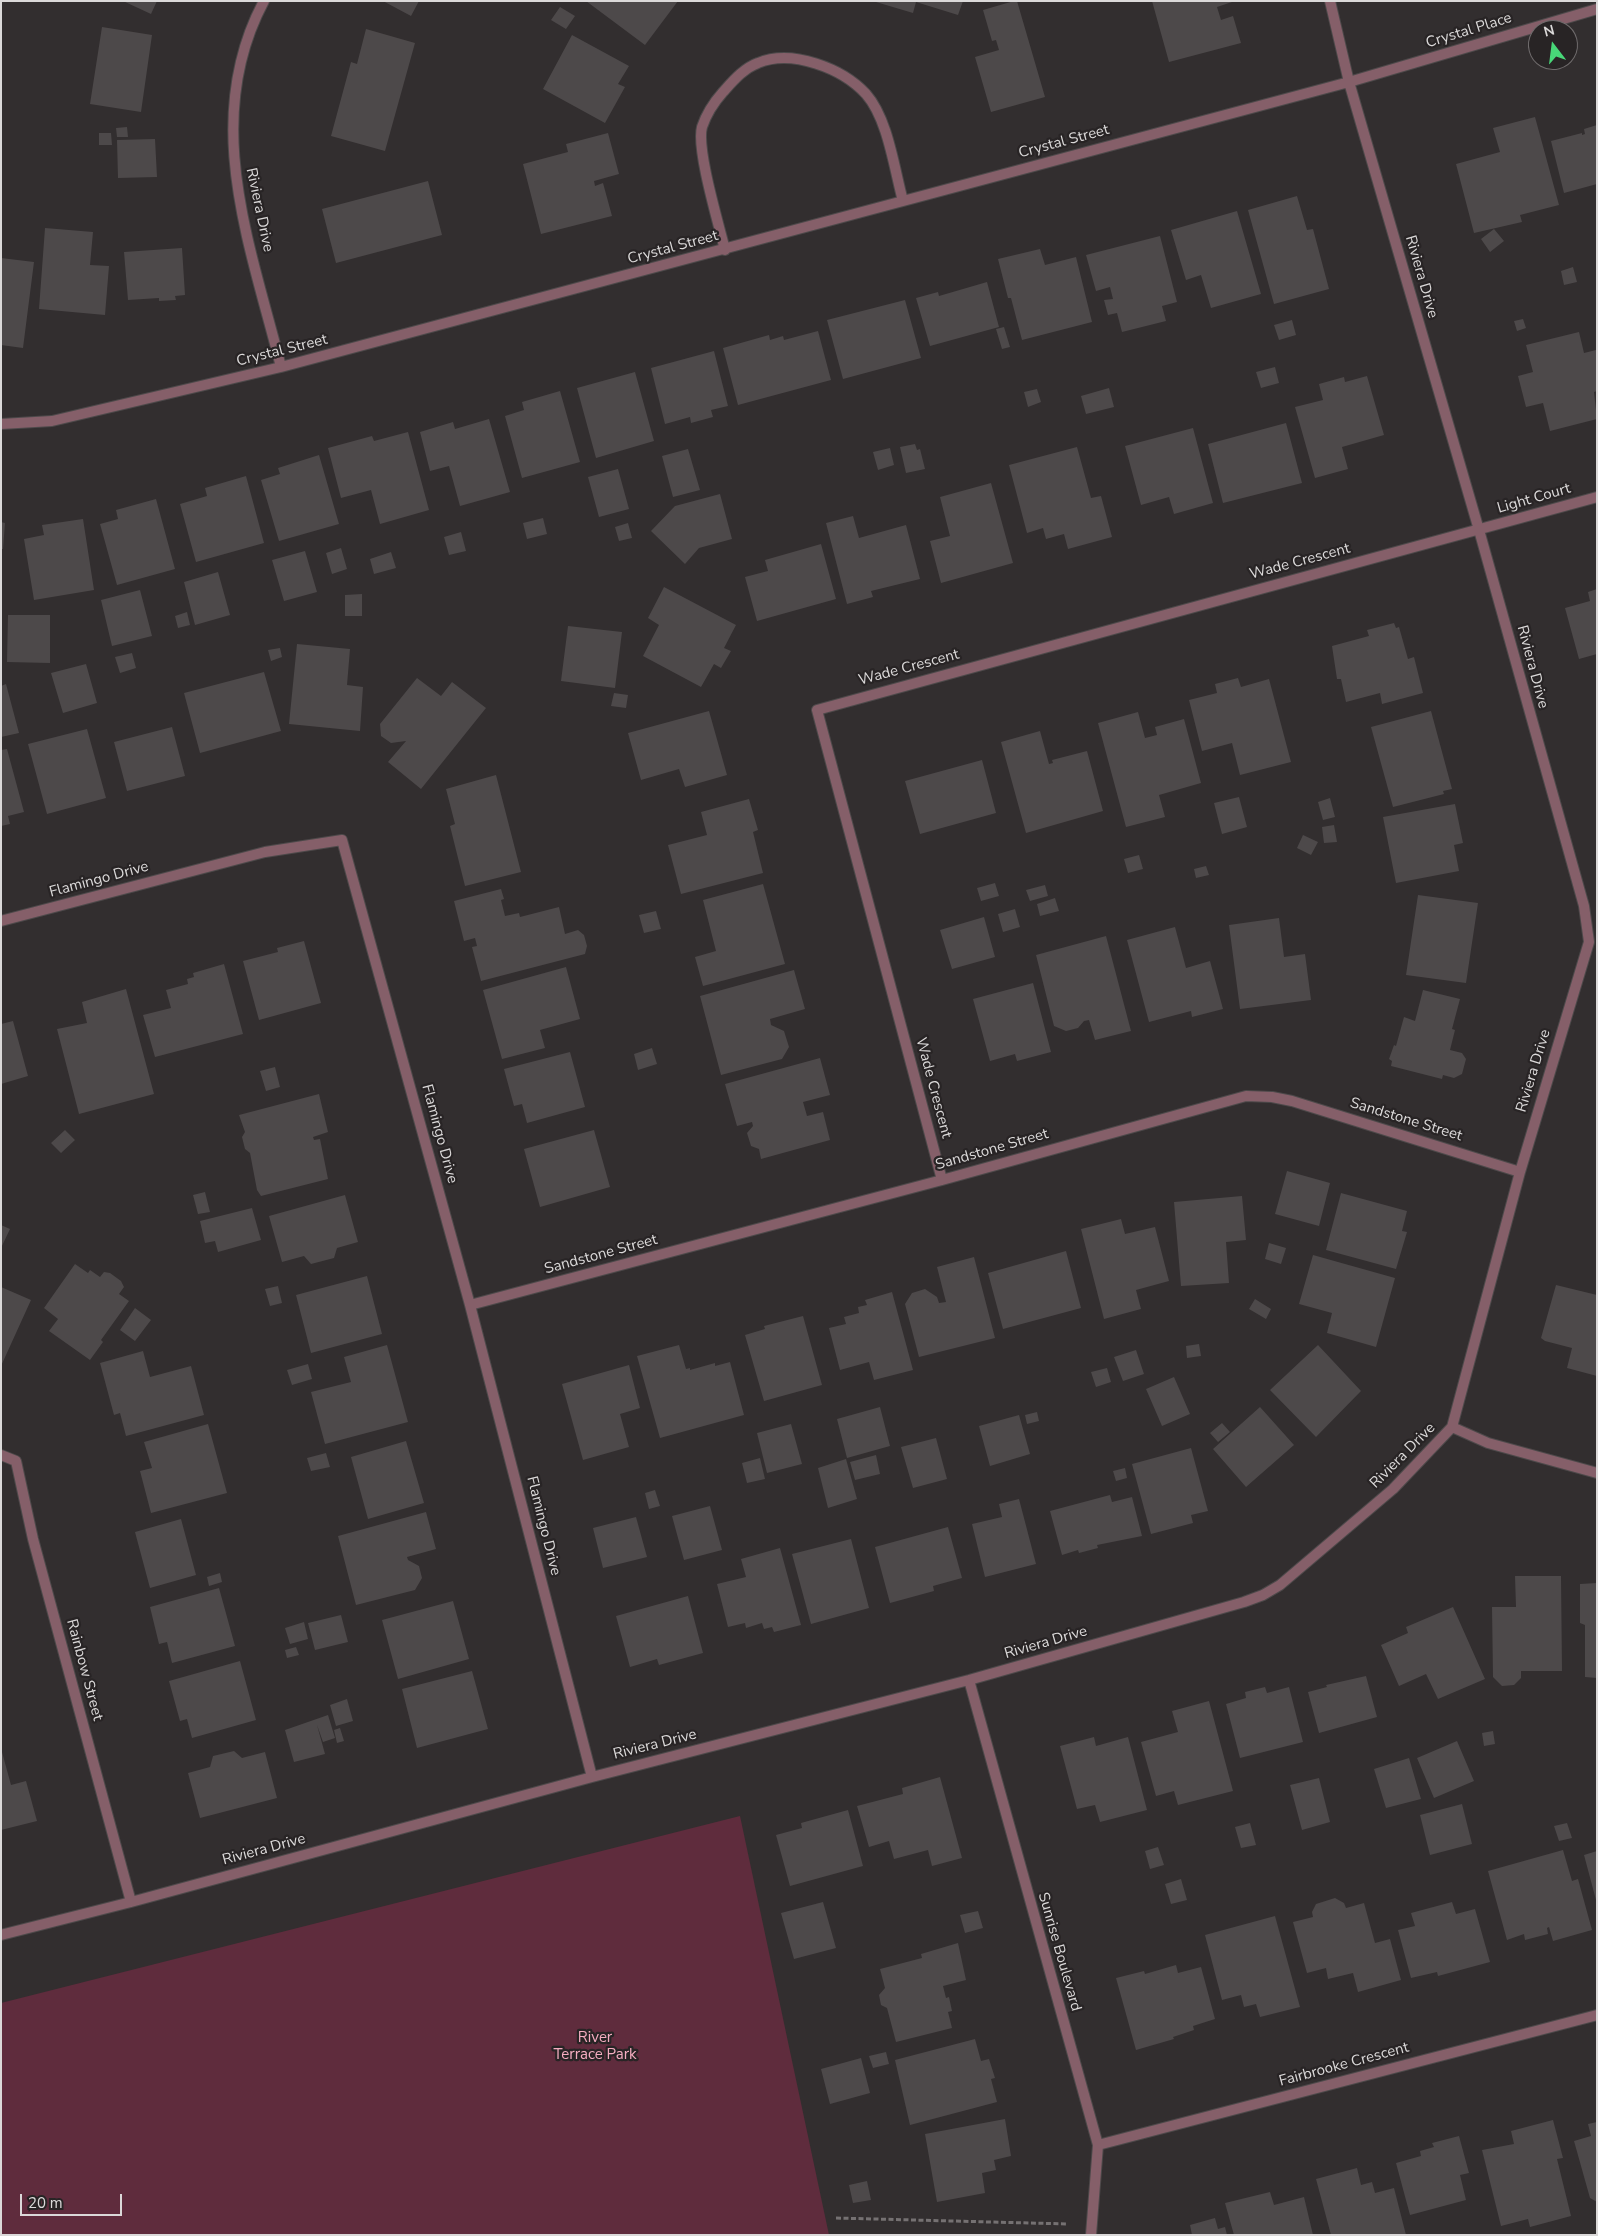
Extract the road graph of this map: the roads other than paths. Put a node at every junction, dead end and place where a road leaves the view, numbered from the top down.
1 (264, 1) edge
2 (1330, 1) edge
3 (1597, 9) edge
4 (1349, 82) junction
5 (903, 201) junction
6 (725, 250) junction
7 (281, 367) junction
8 (1, 424) edge
9 (1597, 497) edge
10 (1478, 530) junction
11 (1, 921) edge
12 (1593, 942) edge
13 (1520, 1172) junction
14 (942, 1180) junction
15 (470, 1305) junction
16 (1452, 1427) junction
17 (1, 1455) edge
18 (1597, 1473) edge
19 (968, 1680) junction
20 (592, 1777) junction
21 (131, 1902) junction
22 (1, 1935) edge
23 (1597, 2015) edge
24 (1098, 2145) junction
25 (1091, 2229) edge

1 - 7 street, Riviera Drive
2 - 4 street, Riviera Drive
3 - 4 street, Crystal Place
4 - 5 street, Crystal Street
4 - 10 street, Riviera Drive
5 - 6 street, Crystal Street
5 - 6 street
6 - 7 street, Crystal Street
7 - 8 street, Crystal Street
9 - 10 street, Light Court
10 - 12 street, Riviera Drive
10 - 14 street, Wade Crescent
11 - 15 street, Flamingo Drive
12 - 13 street, Riviera Drive
13 - 14 street, Sandstone Street
13 - 16 street, Riviera Drive
14 - 15 street, Sandstone Street
15 - 20 street, Flamingo Drive
16 - 18 street
16 - 19 street, Riviera Drive
17 - 21 street, Rainbow Street
19 - 20 street, Riviera Drive
19 - 24 street, Sunrise Boulevard
20 - 21 street, Riviera Drive
21 - 22 street, Riviera Drive
23 - 24 street, Fairbrooke Crescent
24 - 25 street, Sunrise Boulevard

